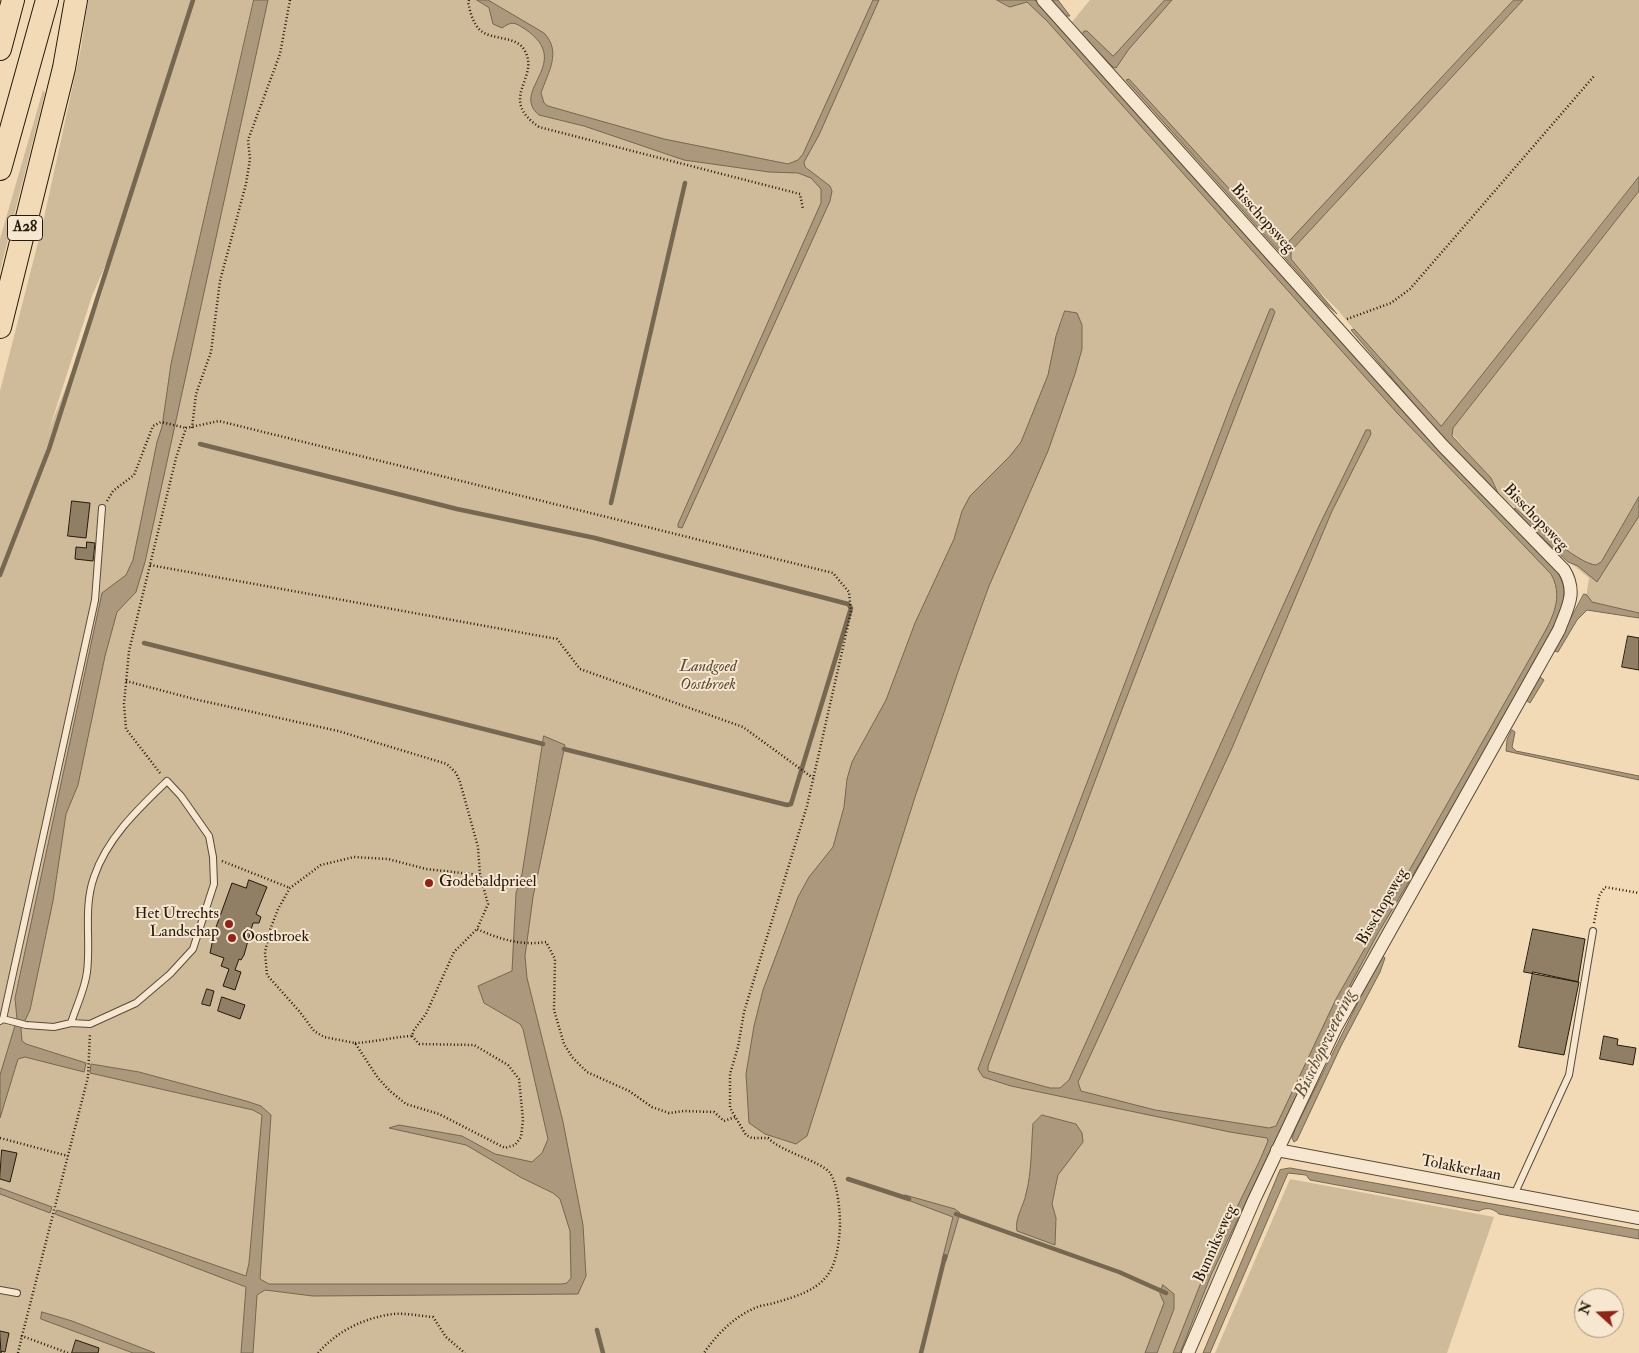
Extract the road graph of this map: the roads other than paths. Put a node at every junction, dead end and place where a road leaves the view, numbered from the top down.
1 (13, 0) edge
2 (47, 0) edge
3 (76, 0) edge
4 (1043, 0) edge
5 (0, 49) edge
6 (0, 169) edge
7 (0, 327) edge
8 (102, 508) road end
9 (1592, 931) road end
10 (2, 1020) edge
11 (71, 1023) junction
12 (1277, 1150) junction
13 (1514, 1195) junction
14 (1639, 1218) edge
15 (0, 1290) edge
16 (17, 1293) dead end
17 (1188, 1353) edge

1 - 5 highway
2 - 6 highway
3 - 7 highway, A28
4 - 12 street, Bisschopsweg
8 - 10 lane
9 - 13 lane
10 - 11 lane
11 - 11 lane
12 - 13 street, Tolakkerlaan
12 - 17 street, Bunnikseweg
13 - 14 street, Tolakkerlaan
15 - 16 lane

